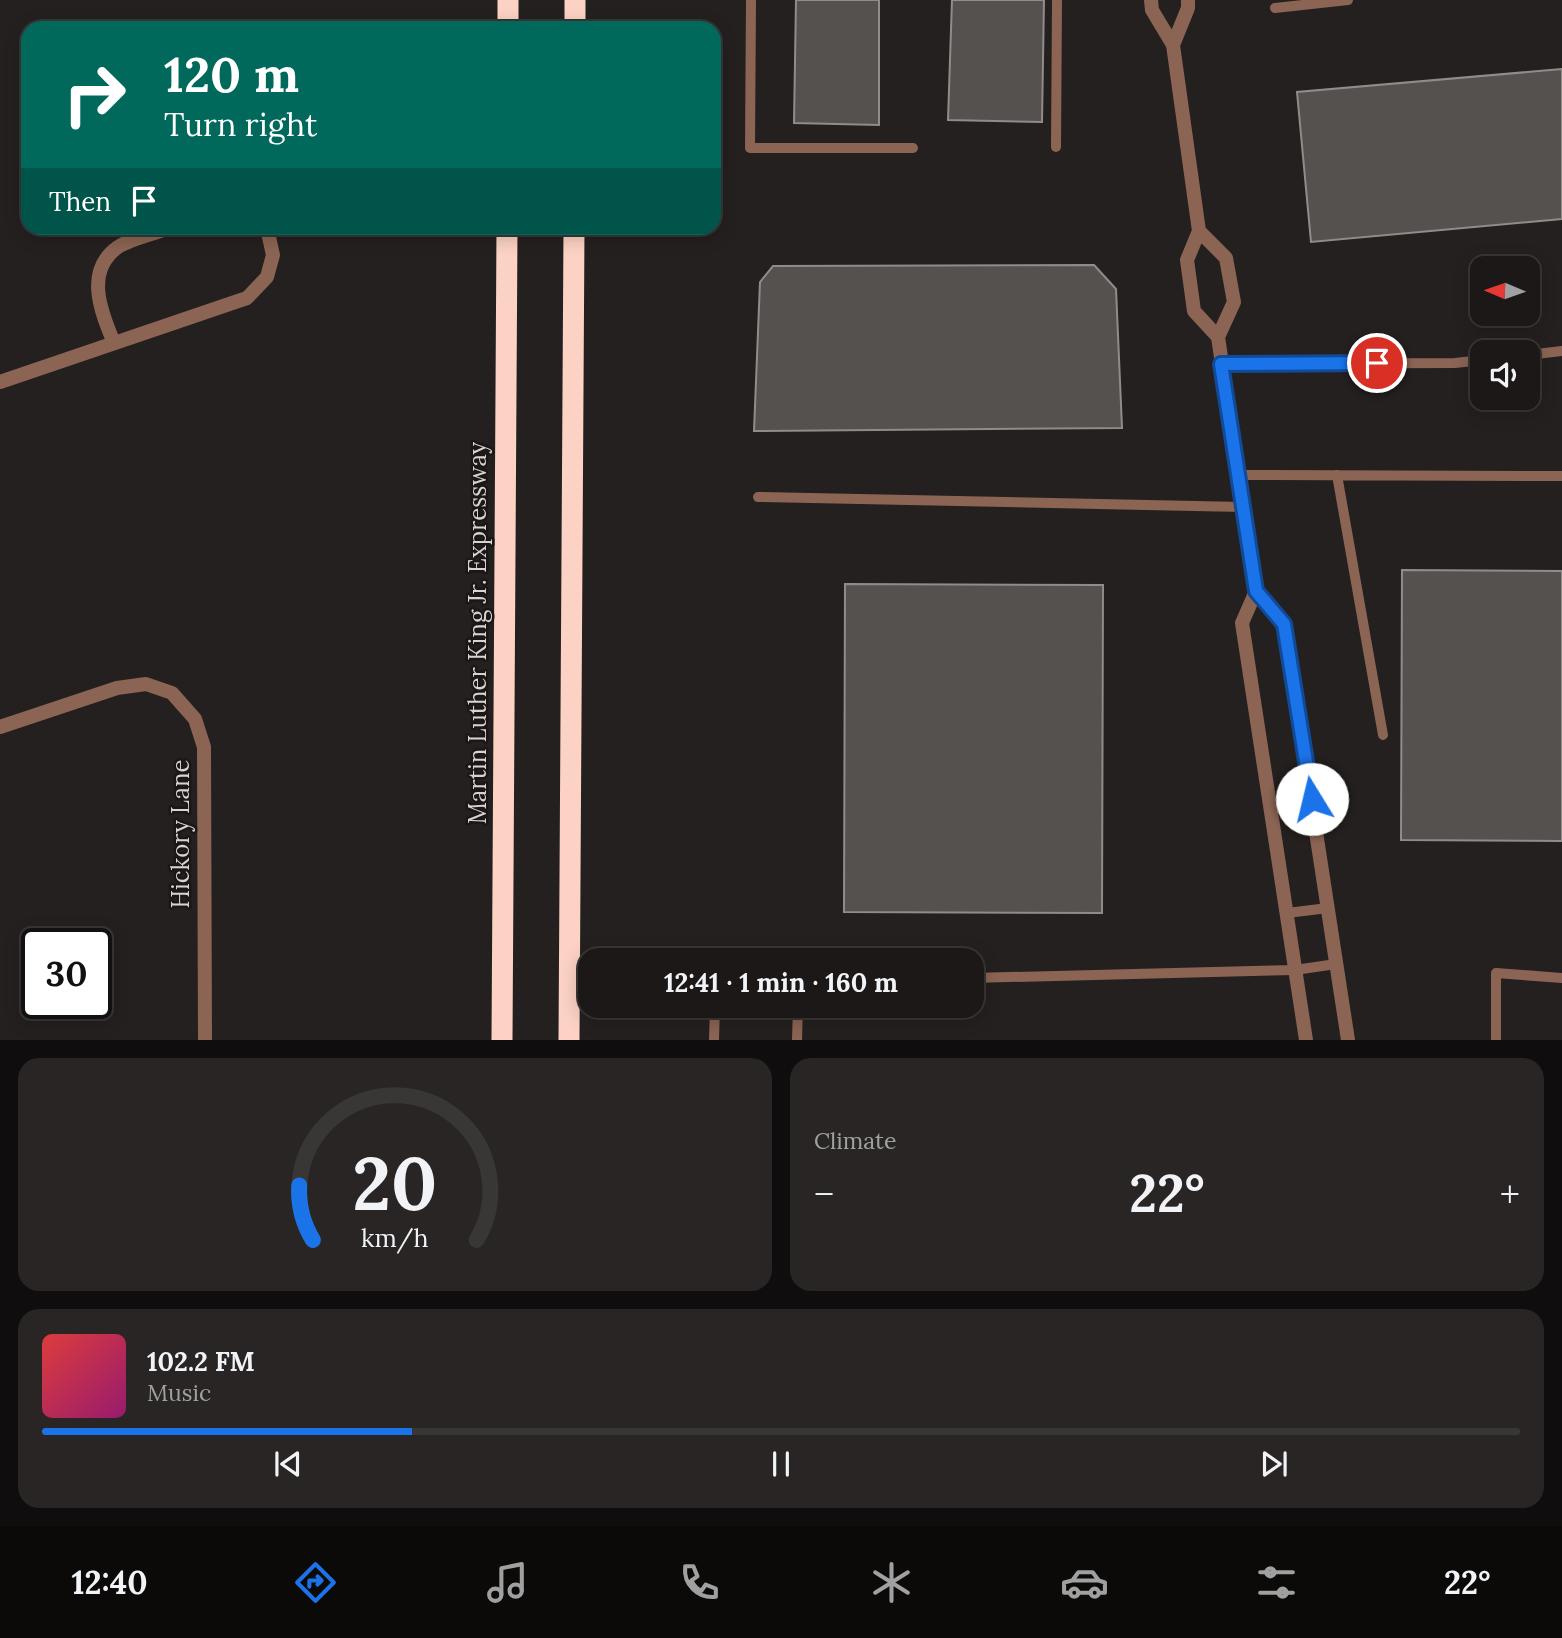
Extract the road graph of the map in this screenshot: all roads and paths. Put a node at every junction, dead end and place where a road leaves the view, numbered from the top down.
1 (508, 0) edge
2 (575, 0) edge
3 (751, 0) edge
4 (1057, 0) edge
5 (1151, 0) edge
6 (1188, 0) edge
7 (1348, 0) edge
8 (1275, 8) dead end
9 (508, 21) edge
10 (575, 21) edge
11 (1173, 45) junction
12 (1056, 147) dead end
13 (913, 148) dead end
14 (1199, 231) junction
15 (151, 235) edge
16 (269, 235) edge
17 (507, 235) edge
18 (574, 235) edge
19 (1218, 337) junction
20 (114, 343) junction
21 (1562, 351) edge
22 (1540, 354) edge
23 (1470, 361) edge
24 (1221, 364) junction
25 (0, 382) edge
26 (1238, 475) junction
27 (1336, 475) junction
28 (1562, 476) edge
29 (758, 497) dead end
30 (1243, 507) junction
31 (1256, 591) junction
32 (0, 727) edge
33 (1383, 735) dead end
34 (1328, 908) junction
35 (1287, 913) junction
36 (1336, 964) junction
37 (1295, 970) junction
38 (984, 978) edge
39 (1562, 978) edge
40 (715, 1018) edge
41 (798, 1018) edge
42 (205, 1040) edge
43 (502, 1040) edge
44 (569, 1040) edge
45 (714, 1040) edge
46 (797, 1040) edge
47 (1306, 1040) edge
48 (1348, 1040) edge
49 (1496, 1040) edge

1 - 9 highway
2 - 10 highway
3 - 13 lane
4 - 12 lane
5 - 11 street
6 - 11 street
7 - 8 lane
11 - 14 street
14 - 19 street
14 - 19 street
15 - 20 street
16 - 20 street
17 - 43 highway, Martin Luther King Jr. Expressway
18 - 44 highway
19 - 24 street
20 - 25 street
21 - 22 lane
23 - 24 lane
24 - 26 street
26 - 27 lane
26 - 30 street
27 - 28 lane
27 - 33 lane
29 - 30 lane
30 - 31 street
31 - 34 street
31 - 35 street
32 - 42 street, Hickory Lane
34 - 35 lane
34 - 36 street
35 - 37 street
36 - 37 lane
36 - 48 street
37 - 38 lane
37 - 47 street
39 - 49 lane
40 - 45 lane
41 - 46 lane

